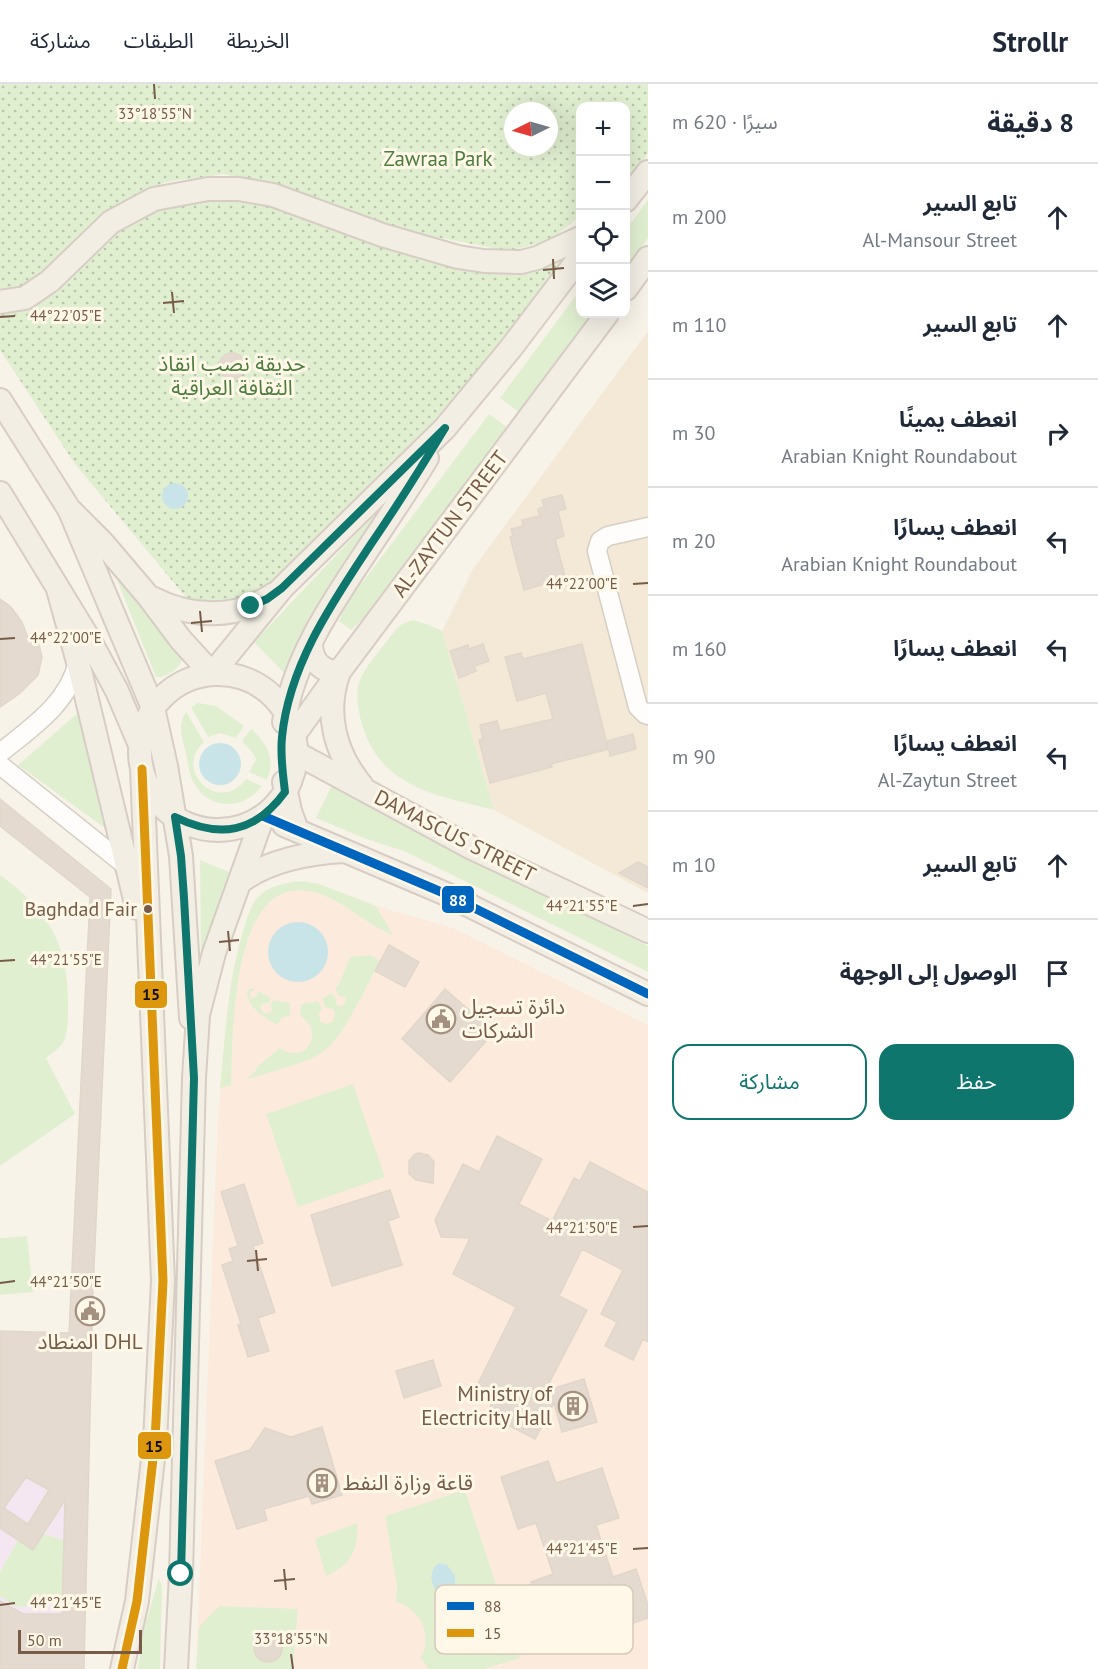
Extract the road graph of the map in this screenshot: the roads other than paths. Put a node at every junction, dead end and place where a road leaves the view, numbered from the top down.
1 (648, 172) edge
2 (630, 195) edge
3 (576, 240) edge
4 (648, 258) edge
5 (576, 262) edge
6 (630, 283) edge
7 (0, 302) edge
8 (604, 318) edge
9 (0, 400) edge
10 (445, 428) junction
11 (0, 493) edge
12 (69, 509) junction
13 (648, 526) edge
14 (282, 588) junction
15 (58, 589) junction
16 (148, 596) junction
17 (310, 644) junction
18 (78, 662) junction
19 (339, 672) junction
20 (212, 674) junction
21 (153, 708) junction
22 (286, 713) junction
23 (648, 715) edge
24 (295, 744) junction
25 (140, 746) junction
26 (0, 753) edge
27 (0, 765) edge
28 (142, 769) junction
29 (365, 789) junction
30 (285, 792) junction
31 (263, 816) junction
32 (175, 817) junction
33 (297, 830) junction
34 (347, 851) junction
35 (129, 868) junction
36 (240, 882) junction
37 (648, 932) edge
38 (150, 964) junction
39 (648, 994) edge
40 (194, 1078) junction
41 (122, 1669) edge
42 (176, 1669) edge

1 - 2 main road
3 - 7 main road
4 - 6 main road
5 - 10 main road
8 - 19 main road, AL-ZAYTUN STREET
9 - 12 main road
10 - 14 main road
10 - 17 main road
11 - 15 main road
12 - 16 main road
12 - 21 main road
13 - 23 street
14 - 16 main road
14 - 20 main road
15 - 18 main road
15 - 25 main road
16 - 20 main road
17 - 19 main road
17 - 22 main road
18 - 26 street
18 - 35 main road
19 - 24 main road, AL-ZAYTUN STREET
19 - 29 main road
20 - 21 main road
20 - 22 main road
21 - 25 main road
21 - 32 main road
22 - 24 main road
22 - 30 main road
24 - 29 main road, DAMASCUS STREET
24 - 30 main road
25 - 28 main road
27 - 35 street
28 - 32 main road
28 - 38 main road
29 - 37 main road, DAMASCUS STREET
30 - 31 main road
30 - 33 main road
31 - 32 main road
31 - 33 main road
31 - 36 main road
32 - 40 main road
33 - 34 main road
34 - 36 main road
34 - 39 main road
35 - 38 main road
36 - 40 main road
38 - 41 main road
40 - 42 main road

